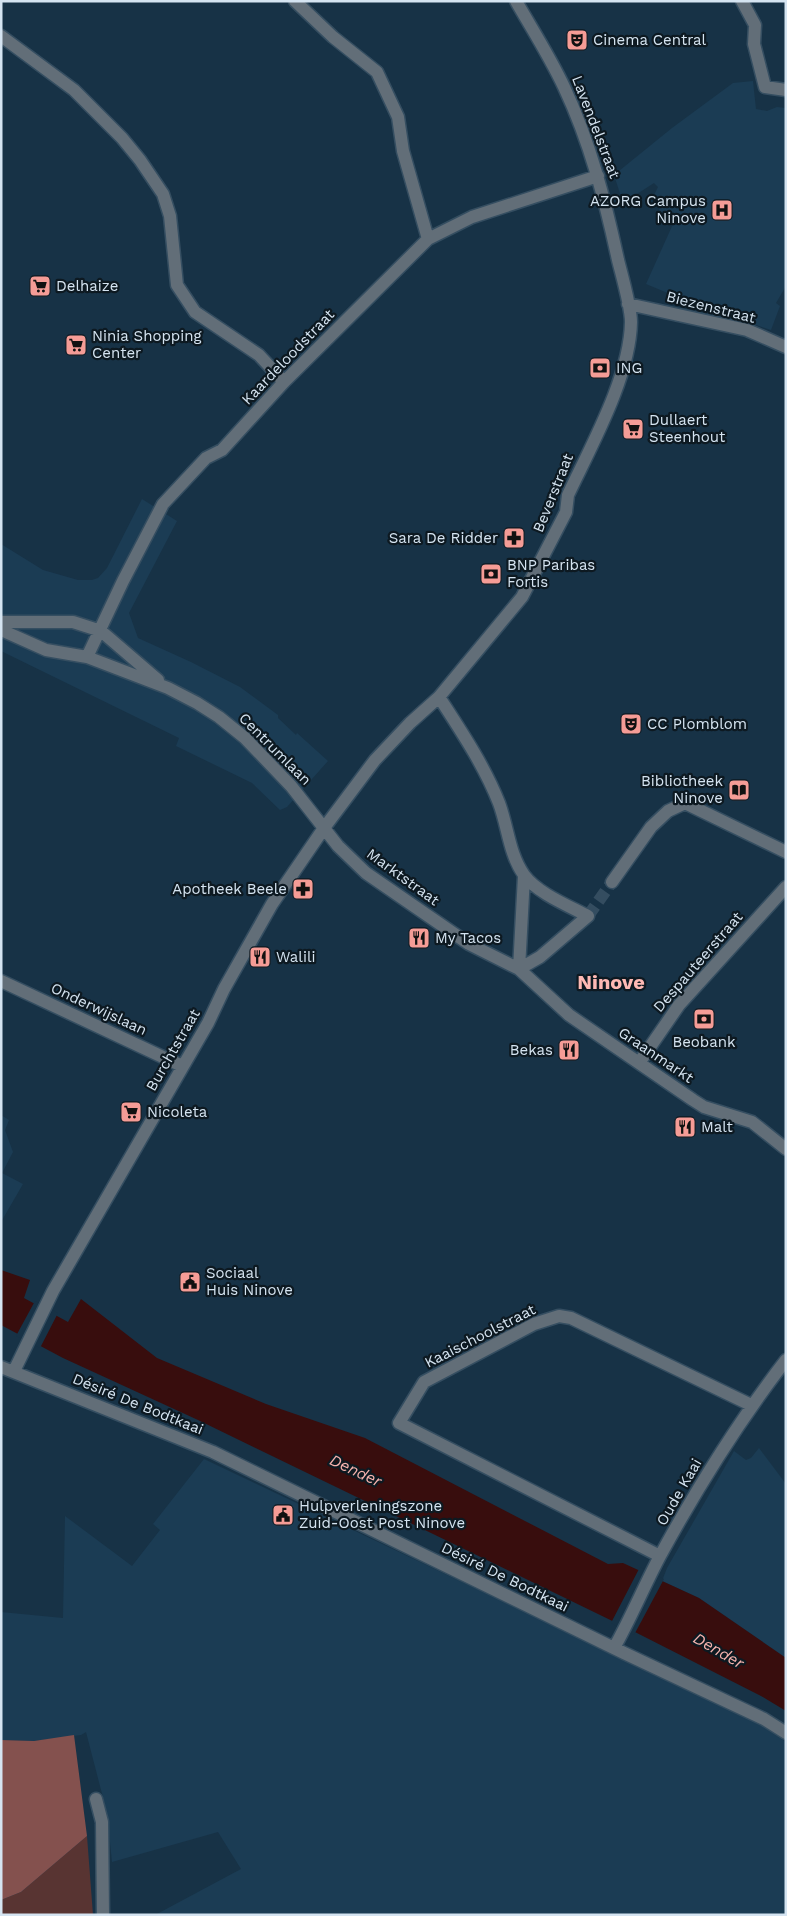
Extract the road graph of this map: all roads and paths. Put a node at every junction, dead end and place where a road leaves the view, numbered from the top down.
1 (296, 1) edge
2 (516, 1) edge
3 (742, 1) edge
4 (1, 36) edge
5 (786, 90) edge
6 (598, 176) junction
7 (428, 240) junction
8 (628, 304) junction
9 (786, 347) edge
10 (284, 382) junction
11 (1, 622) edge
12 (1, 630) edge
13 (101, 631) junction
14 (86, 657) junction
15 (168, 688) junction
16 (440, 697) junction
17 (324, 828) junction
18 (786, 852) edge
19 (524, 876) junction
20 (612, 882) tunnel mouth
21 (786, 887) edge
22 (468, 944) joint
23 (519, 969) junction
24 (1, 981) edge
25 (639, 1063) junction
26 (182, 1066) junction
27 (786, 1149) edge
28 (786, 1360) edge
29 (1, 1367) edge
30 (14, 1371) junction
31 (751, 1405) junction
32 (660, 1556) junction
33 (617, 1643) junction
34 (786, 1733) edge
35 (96, 1800) dead end
36 (103, 1915) edge

1 - 7 street
2 - 6 street, Lavendelstraat
3 - 5 street
4 - 10 street
6 - 7 street, Kaardeloodstraat
6 - 8 street, Lavendelstraat
7 - 10 street, Kaardeloodstraat
8 - 9 street, Biezenstraat
8 - 16 street, Beverstraat
10 - 13 street, Kaardeloodstraat
11 - 13 street, Centrumlaan
12 - 14 street, Centrumlaan
13 - 14 street, Kaardeloodstraat
13 - 15 street, Centrumlaan
14 - 15 street, Centrumlaan
15 - 17 street, Centrumlaan
16 - 17 street, Beverstraat
16 - 19 street
17 - 22 street, Marktstraat
17 - 26 street, Burchtstraat
18 - 20 street
19 - 23 street
19 - 23 street
21 - 25 street, Despauteerstraat
22 - 23 street, Graanmarkt
23 - 25 street, Graanmarkt
24 - 26 street, Onderwijslaan
25 - 27 street, Graanmarkt
26 - 30 street, Burchtstraat
28 - 31 street, Oude Kaai
29 - 30 street, Désiré De Bodtkaai
30 - 33 street, Désiré De Bodtkaai
31 - 32 street, Oude Kaai
31 - 32 street, Kaaischoolstraat
32 - 33 street, Oude Kaai
33 - 34 street, Désiré De Bodtkaai
35 - 36 street

